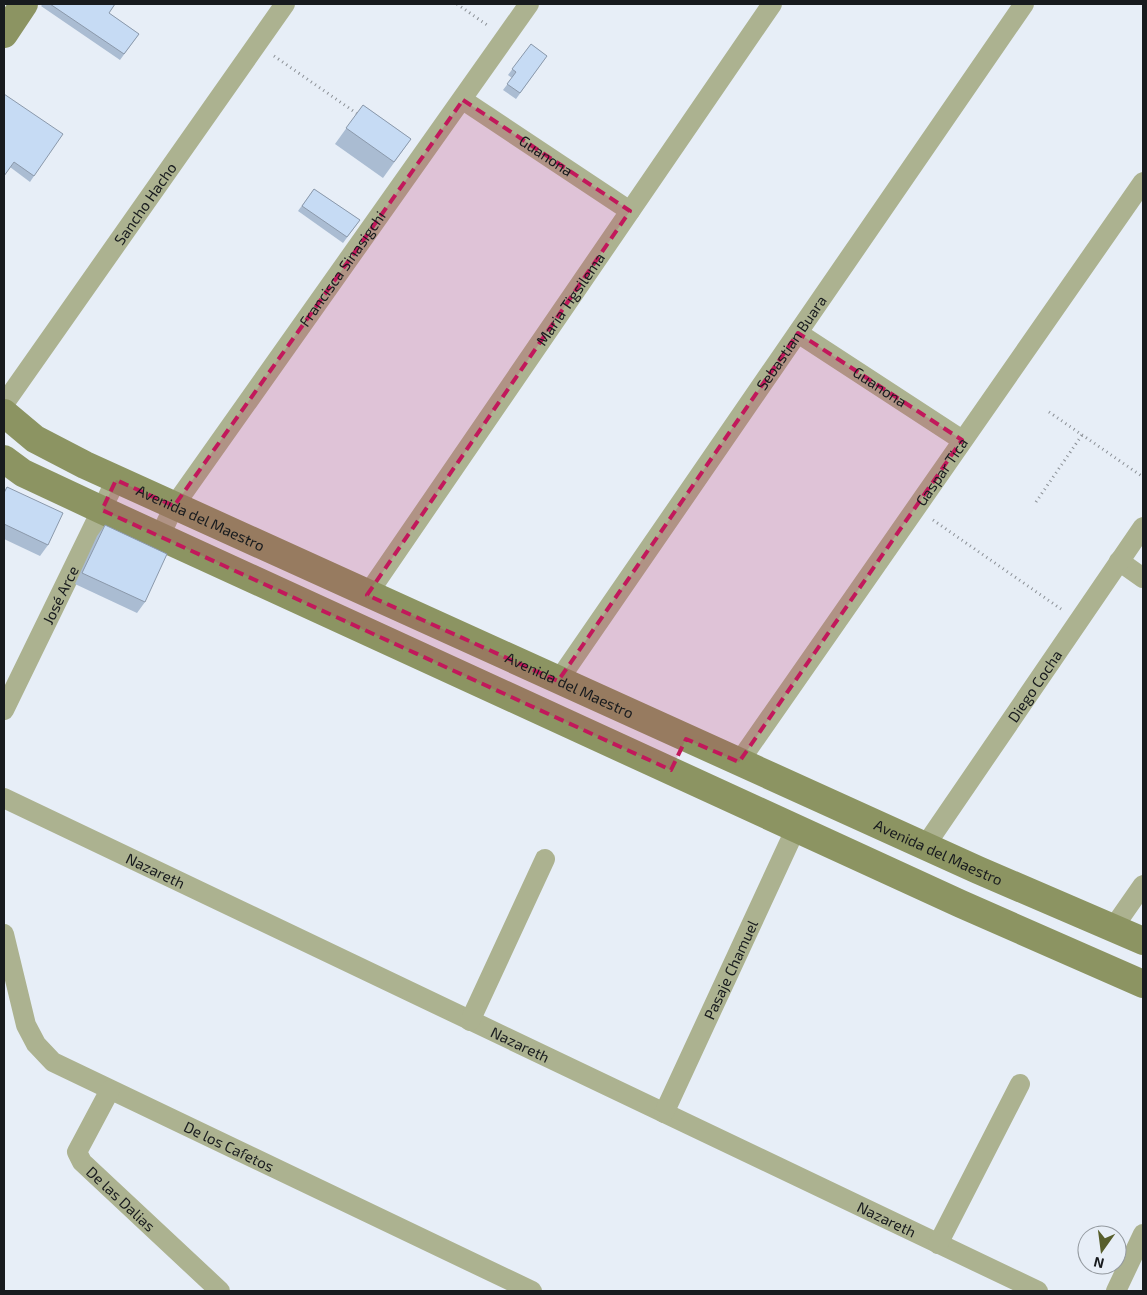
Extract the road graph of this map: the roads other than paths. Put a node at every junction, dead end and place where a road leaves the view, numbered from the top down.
1 (24, 4) edge
2 (285, 4) edge
3 (529, 4) edge
4 (772, 4) edge
5 (1024, 4) edge
6 (4, 34) edge
7 (463, 100) junction
8 (1143, 182) edge
9 (630, 211) junction
10 (798, 333) junction
11 (4, 404) edge
12 (4, 413) edge
13 (962, 440) junction
14 (4, 459) edge
15 (116, 480) junction
16 (174, 506) junction
17 (102, 510) junction
18 (1143, 527) edge
19 (160, 536) junction
20 (1119, 561) junction
21 (1143, 578) edge
22 (366, 595) junction
23 (422, 619) junction
24 (406, 649) junction
25 (558, 681) junction
26 (4, 710) edge
27 (686, 738) junction
28 (740, 762) junction
29 (672, 770) junction
30 (4, 798) edge
31 (796, 828) junction
32 (925, 846) junction
33 (545, 859) dead end
34 (978, 870) junction
35 (1143, 885) edge
36 (961, 904) junction
37 (1113, 928) junction
38 (4, 934) edge
39 (1143, 941) edge
40 (1143, 984) edge
41 (470, 1021) junction
42 (1020, 1084) dead end
43 (110, 1090) junction
44 (664, 1113) junction
45 (1143, 1234) edge
46 (938, 1244) junction
47 (220, 1291) edge
48 (532, 1291) edge
49 (1038, 1291) edge
50 (1116, 1291) edge

1 - 6 main road
2 - 11 street, Sancho Hacho
3 - 7 street, Francisca Sinasigchi
4 - 9 street, Maria Tigsilema
5 - 10 street, Sebastian Buara
7 - 9 street, Guanona
7 - 16 street, Francisca Sinasigchi
8 - 13 street, Gaspar Tica
9 - 22 street, Maria Tigsilema
10 - 13 street, Guanona
10 - 25 street, Sebastian Buara
12 - 15 main road, Avenida del Maestro
13 - 28 street, Gaspar Tica
14 - 17 main road
15 - 16 main road, Avenida del Maestro
15 - 17 street, José Arce
16 - 19 street, Francisca Sinasigchi
16 - 22 main road, Avenida del Maestro
17 - 19 main road
17 - 26 street, José Arce
18 - 20 street, Diego Cocha
19 - 24 main road
20 - 21 street
20 - 32 street, Diego Cocha
22 - 23 main road, Avenida del Maestro
23 - 24 main road
23 - 25 main road, Avenida del Maestro
24 - 29 main road
25 - 27 main road, Avenida del Maestro
27 - 28 main road, Avenida del Maestro
27 - 29 main road
28 - 32 main road, Avenida del Maestro
29 - 31 main road
30 - 41 street, Nazareth
31 - 36 main road
31 - 44 street, Pasaje Chamuel
32 - 34 main road, Avenida del Maestro
33 - 41 street
34 - 36 main road
34 - 37 main road, Avenida del Maestro
35 - 37 street
36 - 40 main road
37 - 39 main road, Avenida del Maestro
38 - 43 street, De los Cafetos
41 - 44 street, Nazareth
42 - 46 street
43 - 47 street, De las Dalias
43 - 48 street, De los Cafetos
44 - 46 street, Nazareth
45 - 50 street
46 - 49 street, Nazareth

